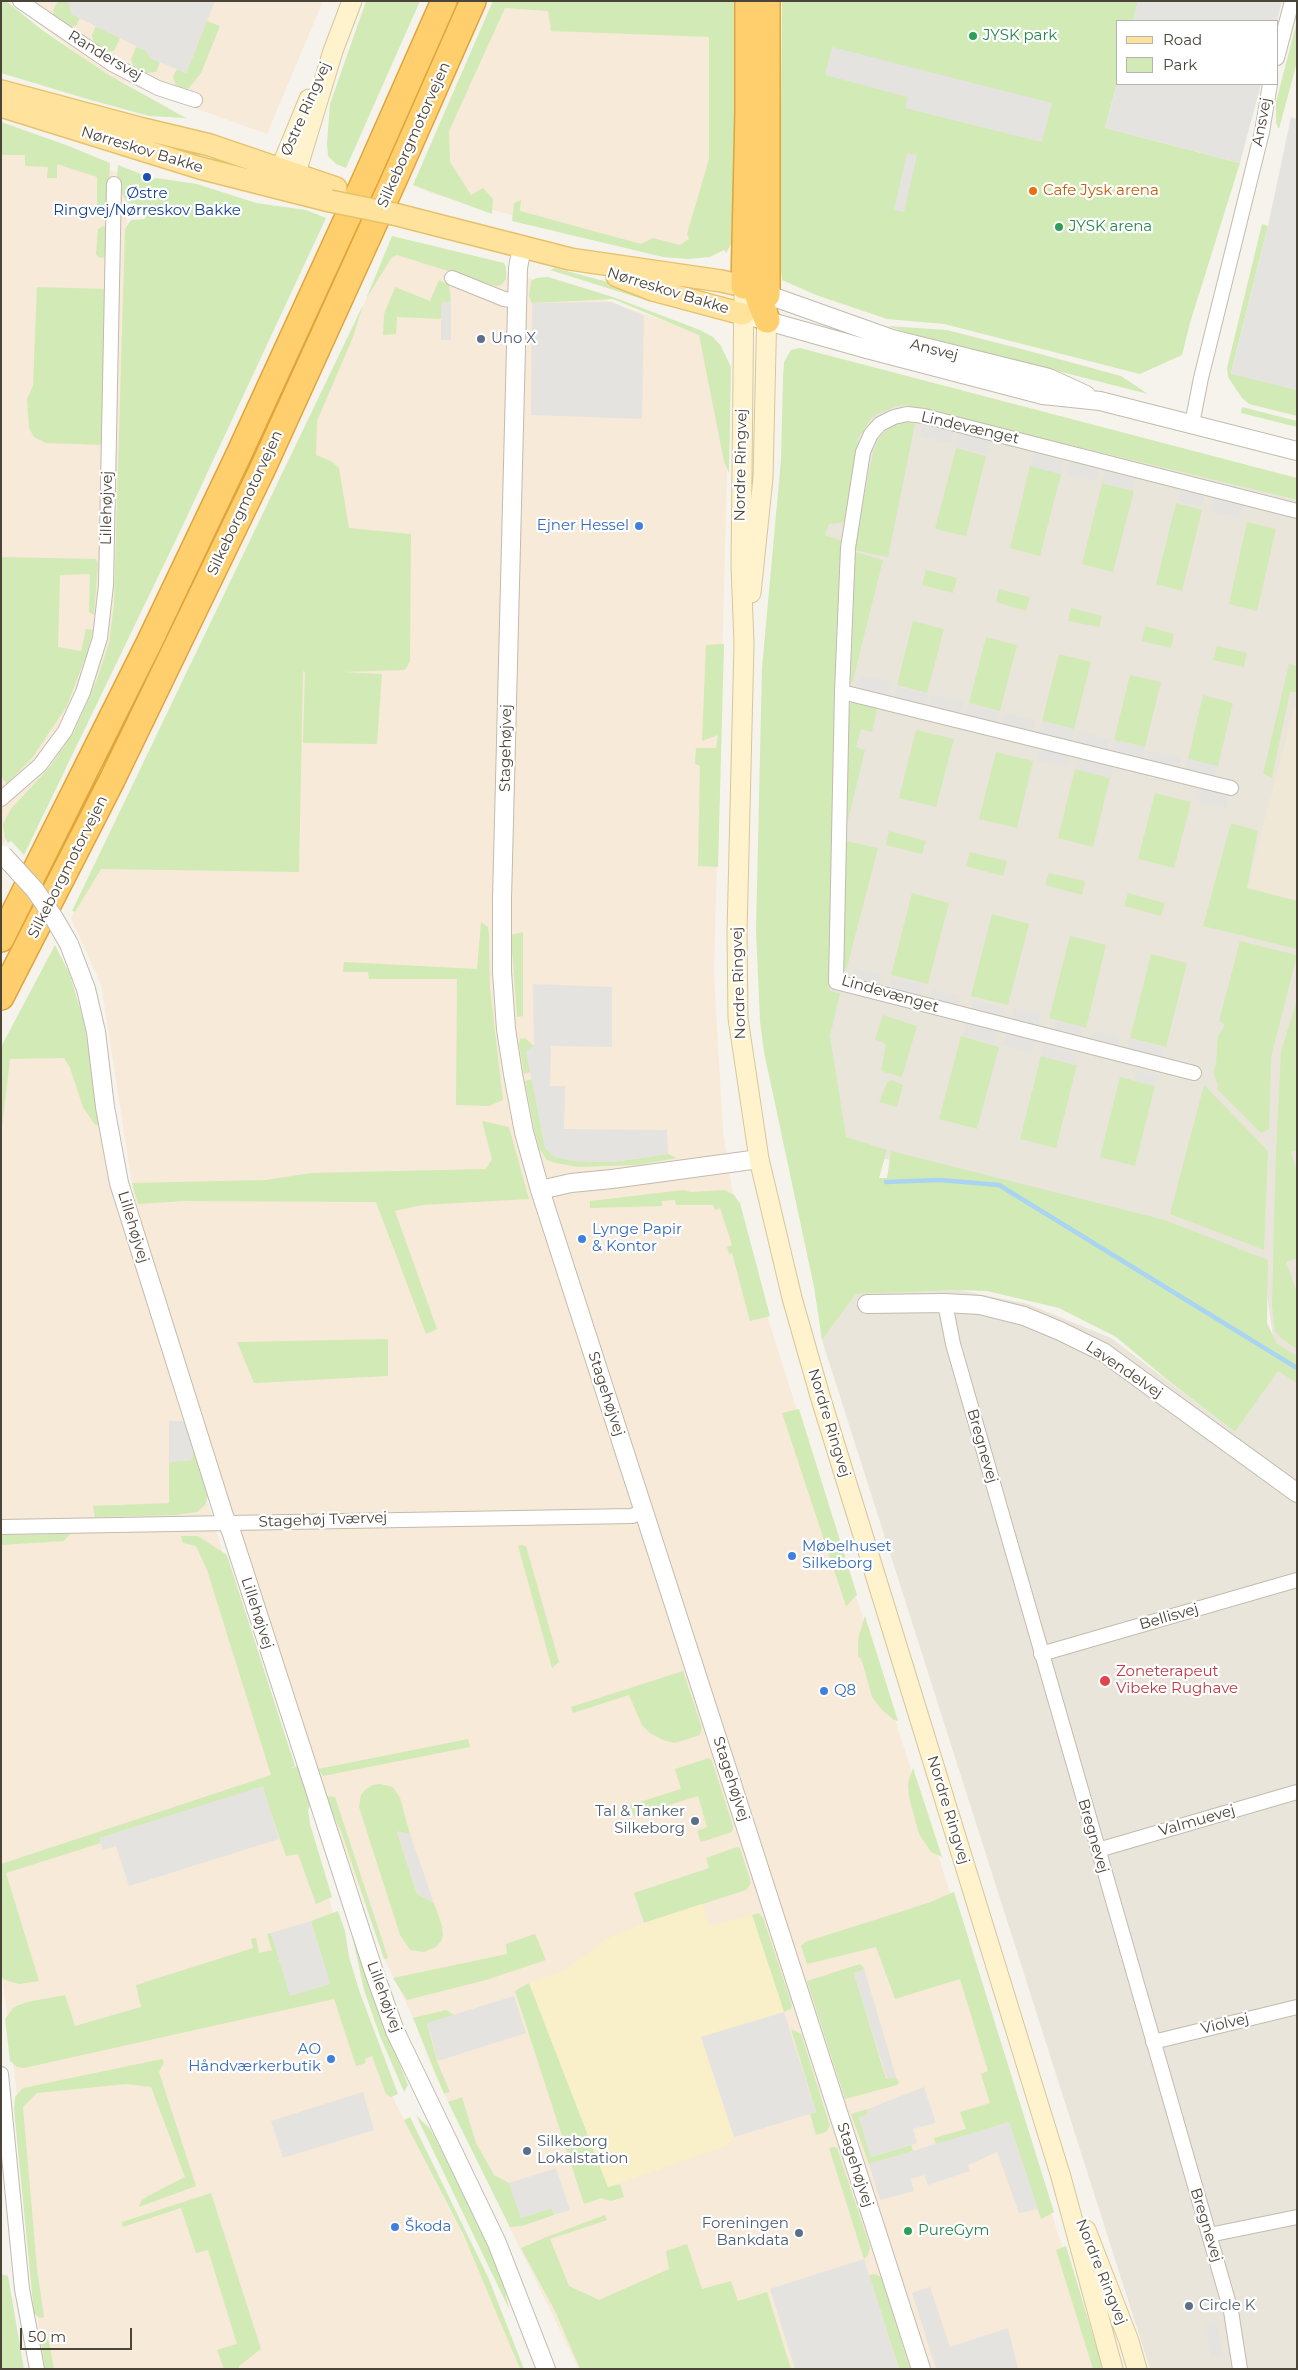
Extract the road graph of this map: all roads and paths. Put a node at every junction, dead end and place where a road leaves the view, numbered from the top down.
1 (20, 1) edge
2 (352, 1) edge
3 (444, 1) edge
4 (473, 1) edge
5 (748, 1) edge
6 (768, 1) edge
7 (1292, 1) edge
8 (1278, 54) edge
9 (1270, 85) edge
10 (1, 91) edge
11 (195, 100) dead end
12 (1, 106) edge
13 (285, 177) junction
14 (114, 184) dead end
15 (522, 247) junction
16 (570, 259) junction
17 (452, 278) dead end
18 (756, 290) junction
19 (517, 301) junction
20 (755, 317) junction
21 (1100, 401) junction
22 (1192, 424) junction
23 (1297, 451) edge
24 (1297, 511) edge
25 (744, 644) junction
26 (842, 692) junction
27 (1230, 788) dead end
28 (1, 799) edge
29 (2, 854) edge
30 (1, 939) edge
31 (1, 997) edge
32 (1194, 1073) dead end
33 (759, 1159) junction
34 (540, 1190) junction
35 (945, 1303) junction
36 (868, 1304) dead end
37 (1297, 1493) edge
38 (644, 1511) junction
39 (227, 1523) junction
40 (1, 1527) edge
41 (1297, 1580) edge
42 (1041, 1654) junction
43 (1297, 1792) edge
44 (1098, 1850) junction
45 (1297, 2007) edge
46 (1153, 2042) junction
47 (1, 2074) edge
48 (1061, 2177) junction
49 (1297, 2217) edge
50 (1209, 2235) junction
51 (37, 2369) edge
52 (546, 2369) edge
53 (921, 2369) edge
54 (1113, 2369) edge
55 (1137, 2369) edge
56 (1240, 2369) edge

1 - 11 street, Randersvej
2 - 13 main road, Østre Ringvej
3 - 30 highway, Silkeborgmotorvejen
4 - 31 highway, Silkeborgmotorvejen
5 - 18 highway
6 - 18 highway
7 - 8 street
9 - 22 street, Ansvej
10 - 13 main road, Nørreskov Bakke
12 - 13 main road, Nørreskov Bakke
13 - 15 main road, Nørreskov Bakke, bridge
14 - 28 street, Lillehøjvej
15 - 16 main road, Nørreskov Bakke
15 - 19 street, Stagehøjvej
16 - 18 main road, Nørreskov Bakke
16 - 20 main road, Nørreskov Bakke
17 - 19 street
18 - 20 highway
18 - 21 street, Ansvej
19 - 34 street, Stagehøjvej
20 - 21 street, Ansvej
20 - 25 main road, Nordre Ringvej
20 - 25 main road, Nordre Ringvej
21 - 22 street, Ansvej
22 - 23 street, Ansvej
24 - 26 street, Lindevænget
25 - 33 main road, Nordre Ringvej
26 - 27 street
26 - 32 street, Lindevænget
29 - 39 street, Lillehøjvej, bridge
33 - 34 street
33 - 48 main road, Nordre Ringvej
34 - 38 street, Stagehøjvej
35 - 36 street, Lavendelvej
35 - 37 street, Lavendelvej
35 - 42 street, Bregnevej
38 - 39 street, Stagehøj Tværvej
38 - 53 street, Stagehøjvej
39 - 40 street, Stagehøj Tværvej
39 - 52 street, Lillehøjvej
41 - 42 street, Bellisvej
42 - 44 street, Bregnevej
43 - 44 street, Valmuevej
44 - 46 street, Bregnevej
45 - 46 street, Violvej
46 - 50 street, Bregnevej
47 - 51 street
48 - 54 main road, Nordre Ringvej
48 - 55 main road, Nordre Ringvej
49 - 50 street
50 - 56 street, Bregnevej

